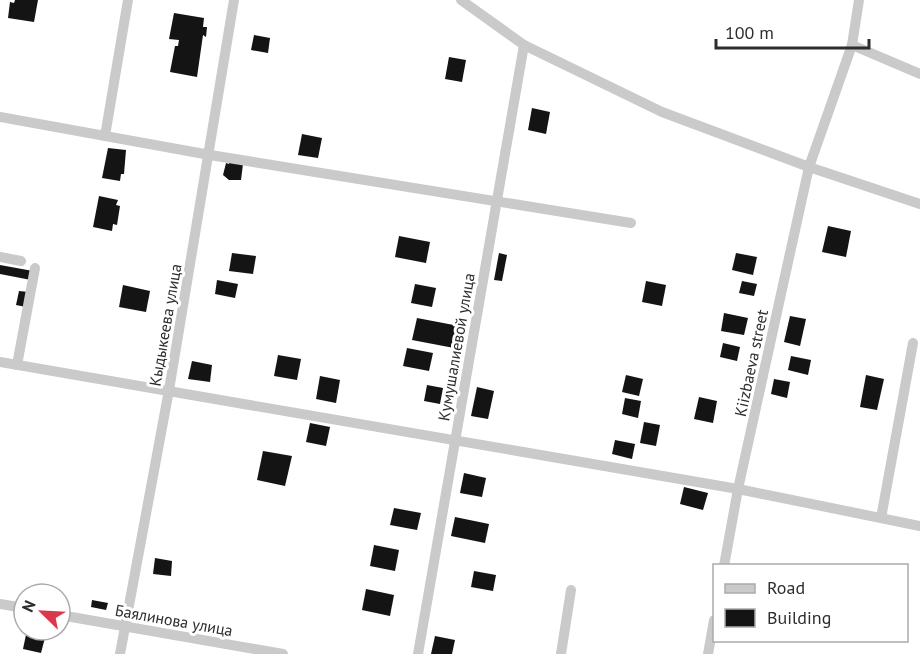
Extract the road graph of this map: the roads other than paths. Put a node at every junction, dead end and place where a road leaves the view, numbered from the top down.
1 (128, 0) edge
2 (234, 0) edge
3 (460, 0) edge
4 (859, 0) edge
5 (524, 45) junction
6 (852, 45) junction
7 (920, 74) edge
8 (0, 117) edge
9 (105, 136) junction
10 (210, 155) junction
11 (809, 167) junction
12 (496, 201) junction
13 (920, 204) edge
14 (631, 223) dead end
15 (0, 257) edge
16 (21, 261) dead end
17 (35, 268) dead end
18 (913, 343) dead end
19 (0, 362) edge
20 (17, 365) junction
21 (169, 390) junction
22 (455, 439) junction
23 (738, 489) junction
24 (881, 518) junction
25 (920, 526) edge
26 (724, 564) edge
27 (571, 590) dead end
28 (72, 617) edge
29 (125, 626) junction
30 (713, 626) edge
31 (120, 654) edge
32 (283, 654) edge
33 (418, 654) edge
34 (561, 654) edge
35 (708, 654) edge

1 - 9 street
2 - 10 street, Кыдыкеева улица
3 - 5 street
4 - 6 street, Kiizbaeva street
5 - 11 street
5 - 12 street, Кумушалиевой улица
6 - 7 street
6 - 11 street, Kiizbaeva street
8 - 9 street
9 - 10 street
10 - 12 street
10 - 21 street, Кыдыкеева улица
11 - 13 street
11 - 23 street, Kiizbaeva street
12 - 14 street
12 - 22 street, Кумушалиевой улица
15 - 16 street
17 - 20 street
18 - 24 street
19 - 20 street
20 - 21 street
21 - 22 street
21 - 29 street, Кыдыкеева улица
22 - 23 street
22 - 33 street, Кумушалиевой улица
23 - 24 street
23 - 26 street, Kiizbaeva street
24 - 25 street
27 - 34 street
28 - 29 street, Баялинова улица
29 - 31 street, Кыдыкеева улица
29 - 32 street, Баялинова улица
30 - 35 street

